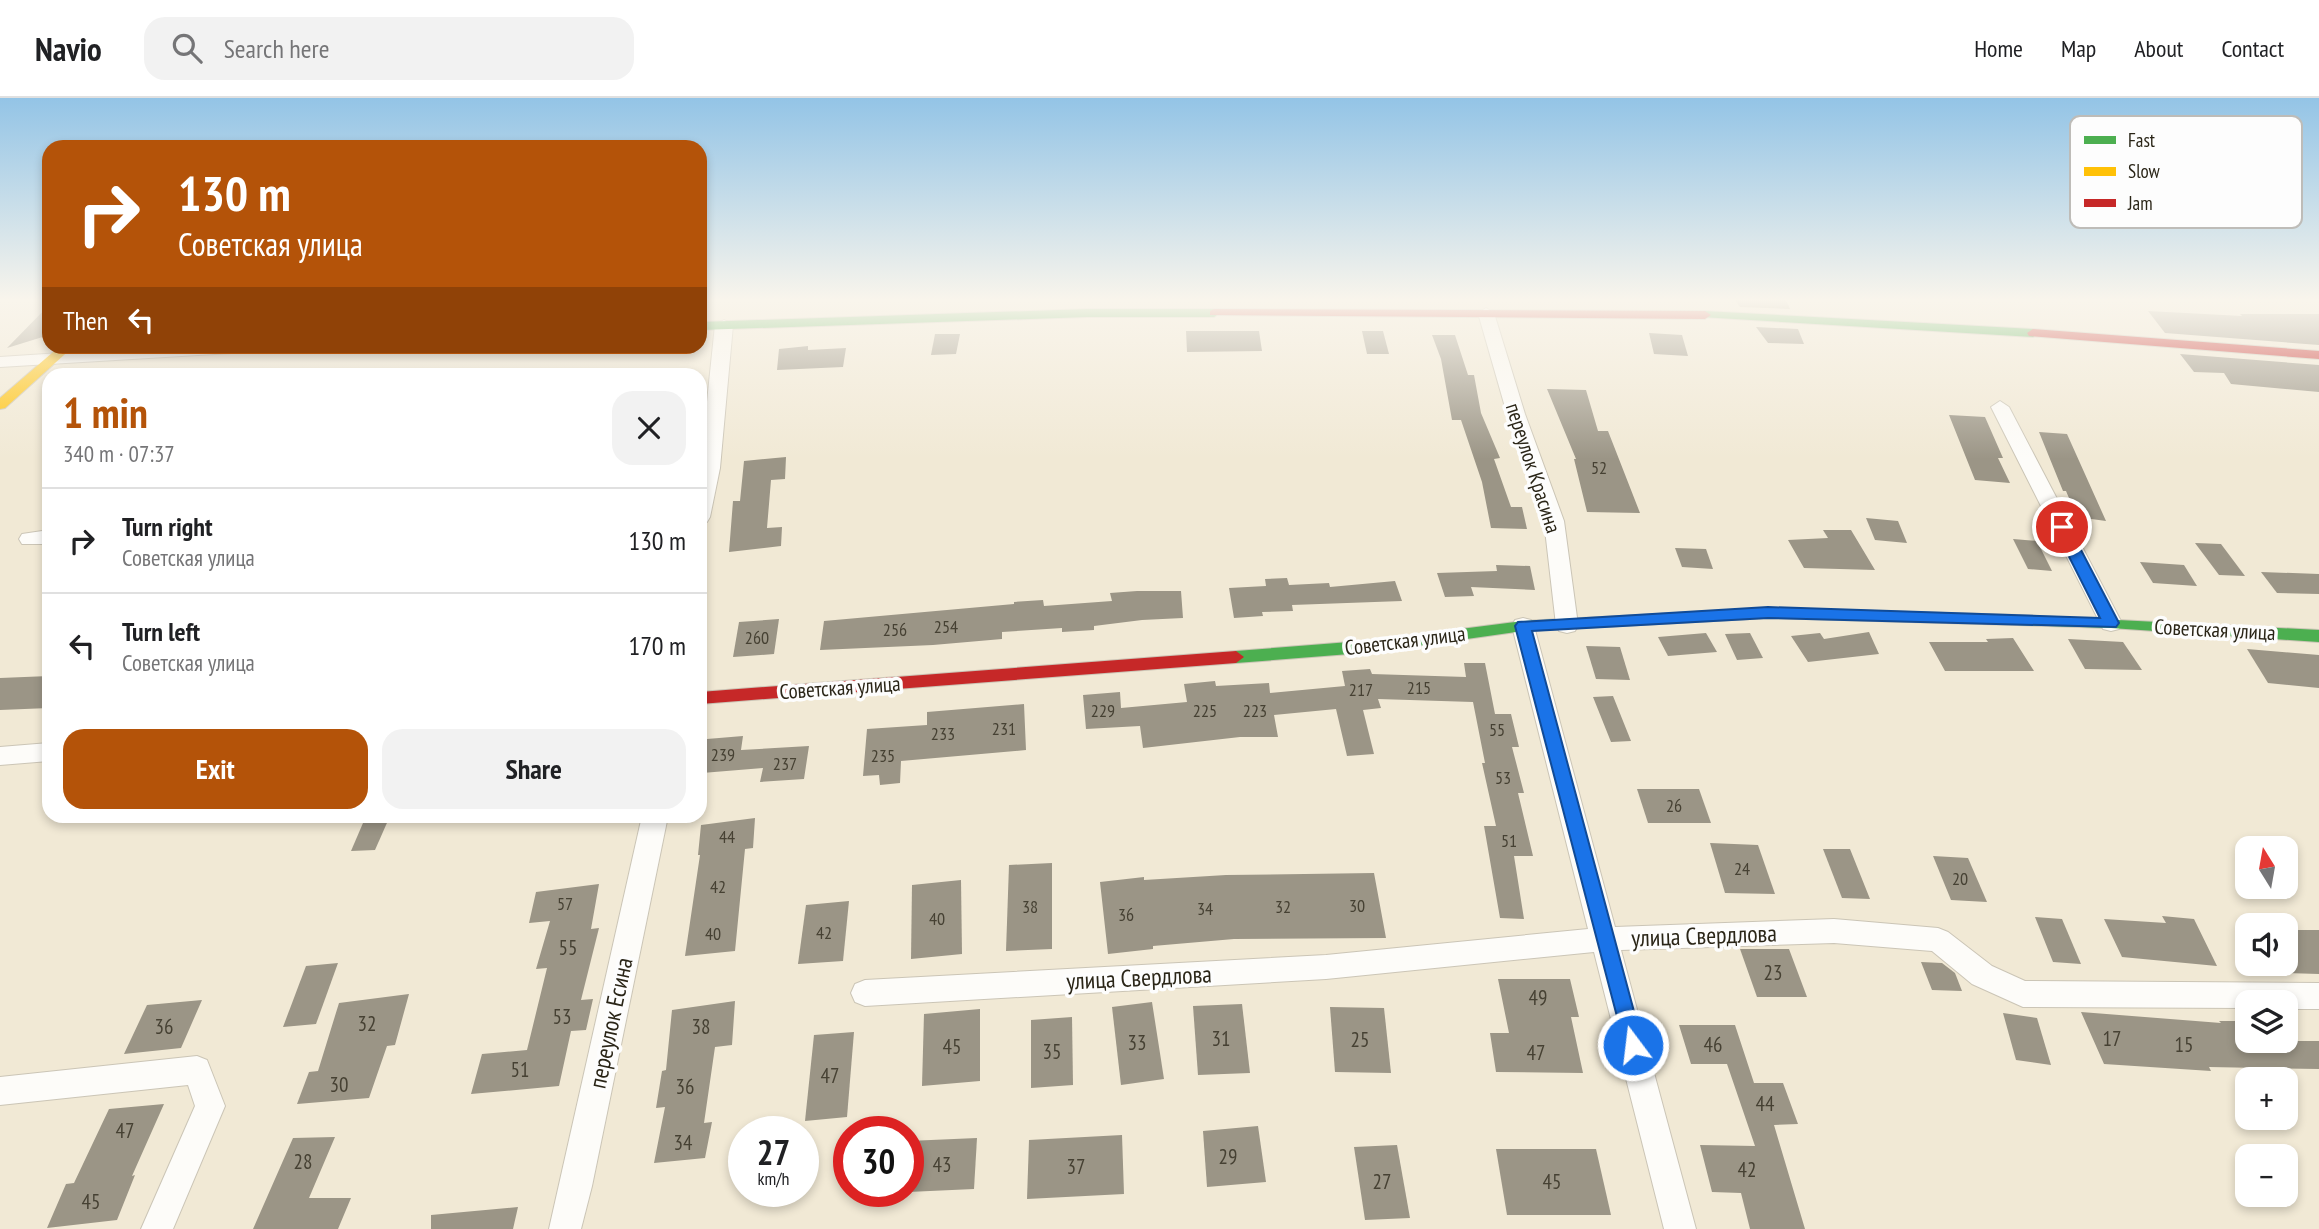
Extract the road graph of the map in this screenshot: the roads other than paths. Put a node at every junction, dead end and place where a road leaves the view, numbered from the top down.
1 (721, 353) edge
2 (1498, 353) edge
3 (2288, 353) edge
4 (46, 354) edge
5 (60, 354) edge
6 (2319, 355) edge
7 (0, 362) edge
8 (43, 368) edge
9 (42, 369) edge
10 (0, 405) edge
11 (2000, 407) dead end
12 (707, 483) edge
13 (2111, 623) junction
14 (1567, 625) junction
15 (1523, 626) junction
16 (2319, 636) edge
17 (707, 697) edge
18 (42, 753) edge
19 (0, 756) edge
20 (654, 823) edge
21 (1605, 939) junction
22 (865, 993) dead end
23 (2319, 996) edge
24 (0, 1091) edge
25 (157, 1229) edge
26 (565, 1229) edge
27 (1680, 1229) edge

1 - 12 street
2 - 14 street, переулок Красина
3 - 6 street
4 - 7 street
5 - 8 street
9 - 10 street
11 - 13 street
13 - 14 street, Советская улица
13 - 16 street, Советская улица
14 - 15 street, Советская улица
15 - 17 street, Советская улица
15 - 21 street
18 - 19 street
20 - 26 street, переулок Есина
21 - 22 street, улица Свердлова
21 - 23 street, улица Свердлова
21 - 27 street
24 - 25 street

